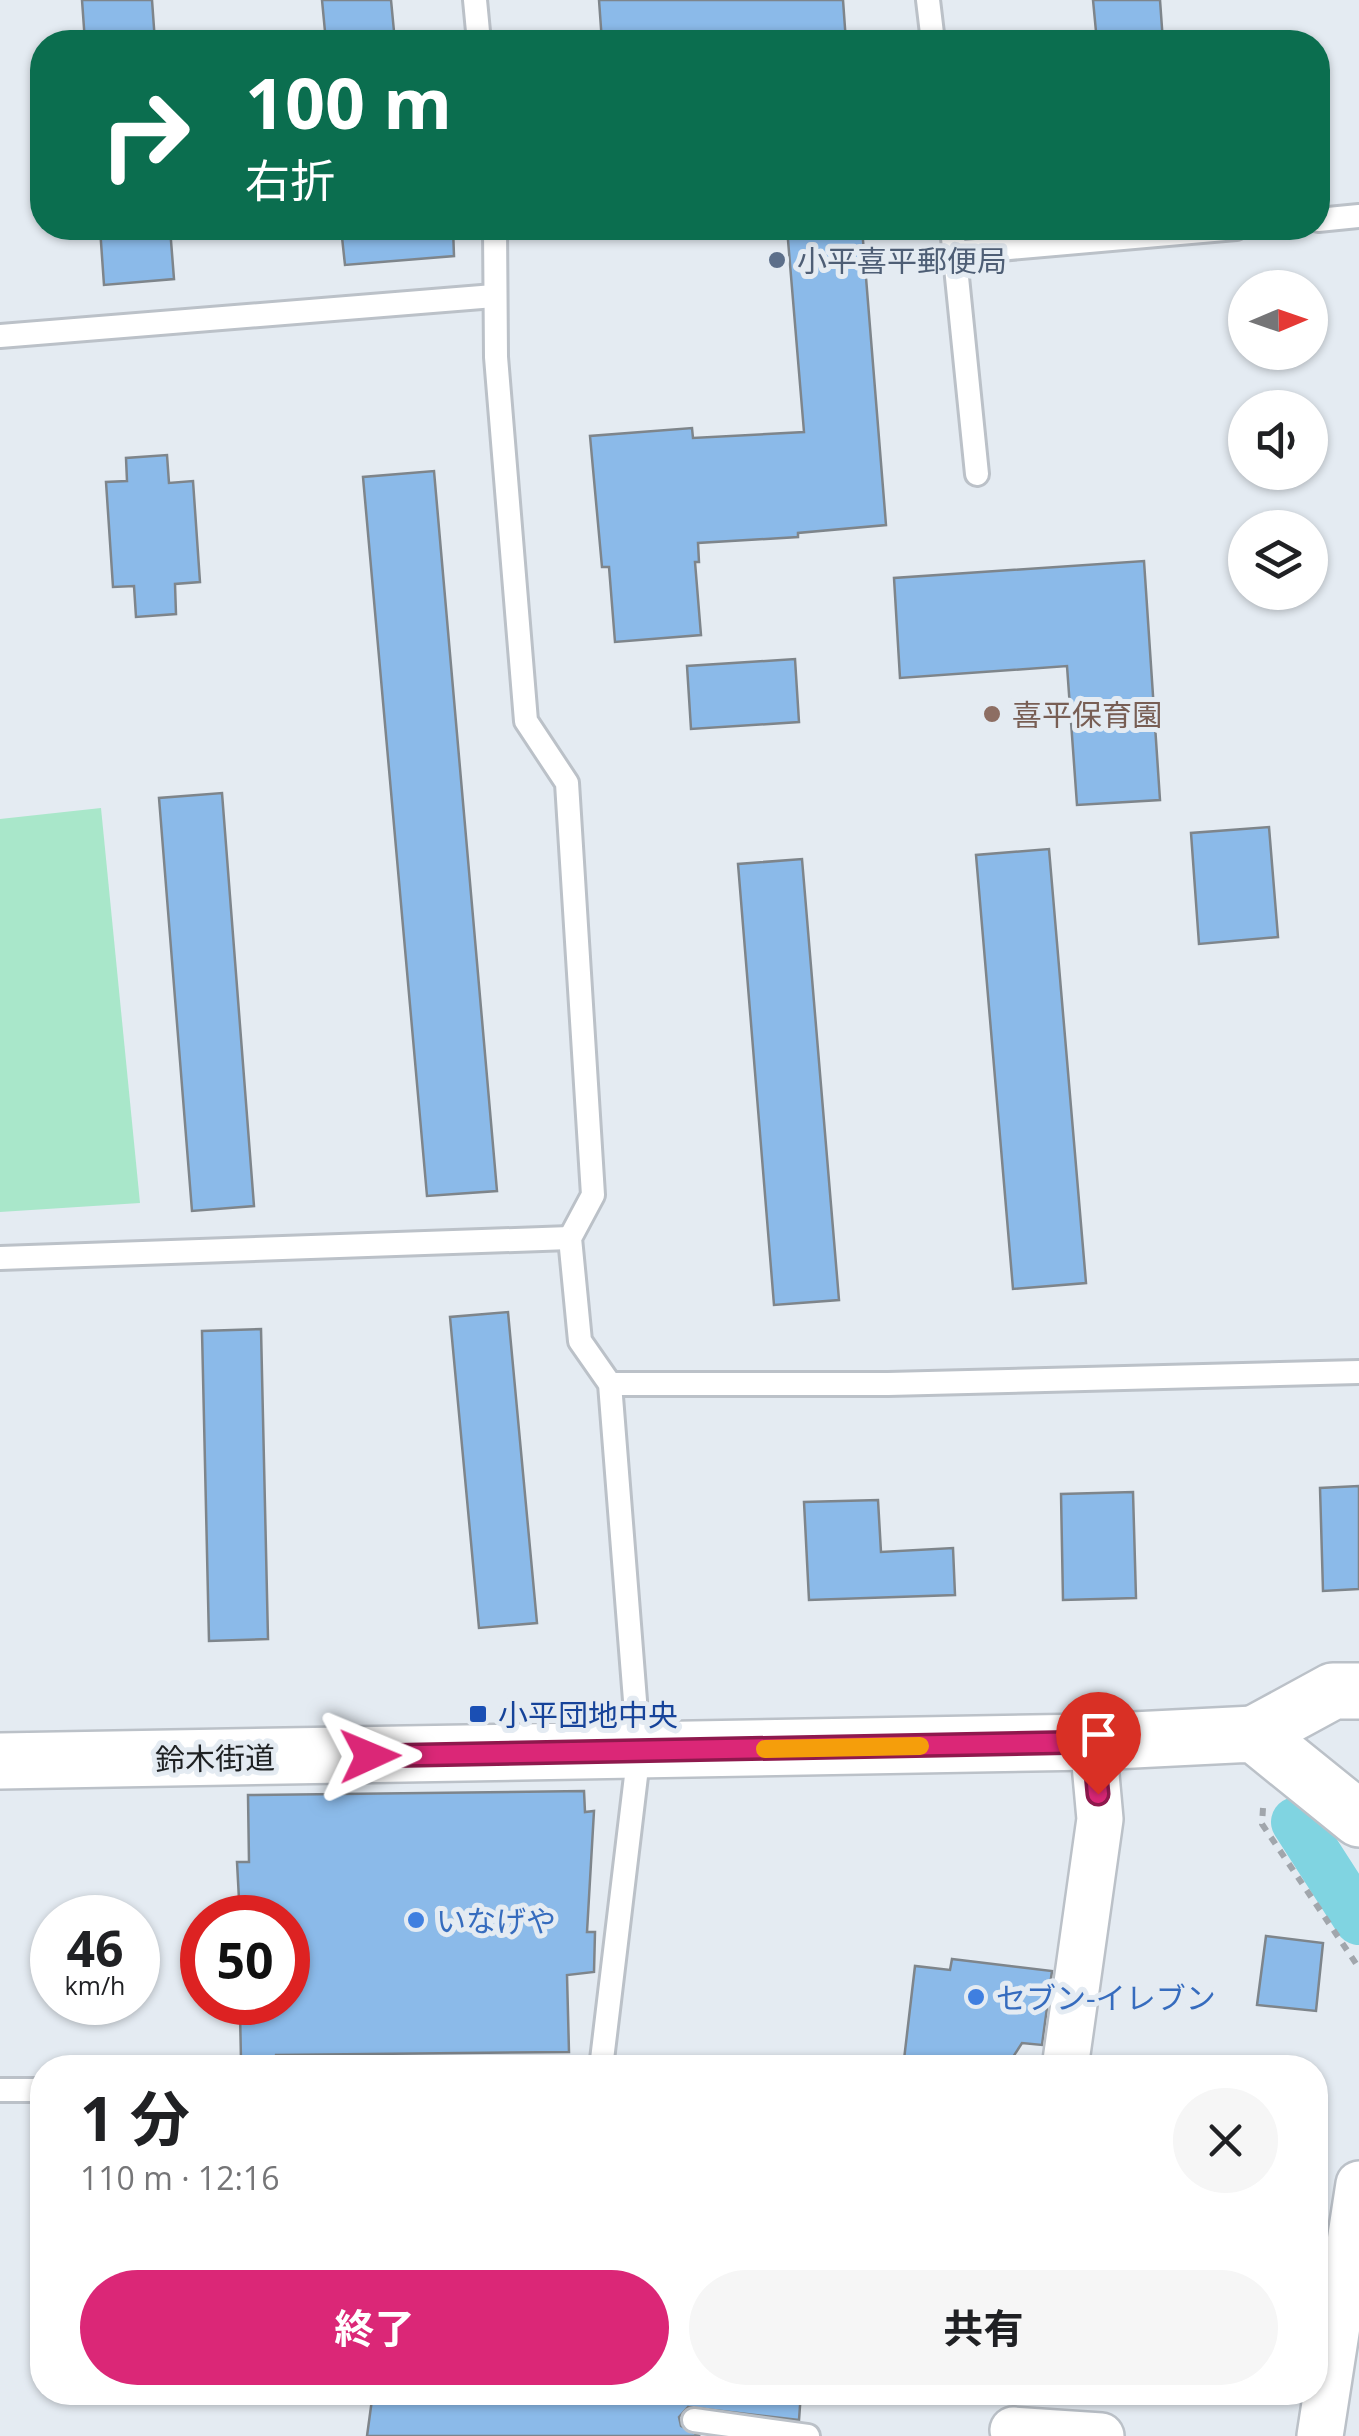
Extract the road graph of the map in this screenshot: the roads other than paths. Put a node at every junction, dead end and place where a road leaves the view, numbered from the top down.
1 (475, 0) edge
2 (928, 0) edge
3 (477, 30) edge
4 (932, 30) edge
5 (1359, 216) edge
6 (1330, 219) edge
7 (494, 240) edge
8 (953, 240) edge
9 (1106, 240) edge
10 (954, 254) junction
11 (494, 296) junction
12 (0, 336) edge
13 (978, 474) dead end
14 (570, 1238) junction
15 (0, 1258) edge
16 (1359, 1372) edge
17 (610, 1384) junction
18 (1359, 1691) edge
19 (1254, 1734) junction
20 (1093, 1742) junction
21 (639, 1751) junction
22 (0, 1762) edge
23 (1359, 1819) edge
24 (603, 2055) edge
25 (1067, 2055) edge
26 (0, 2090) edge
27 (30, 2090) edge
28 (1359, 2184) edge
29 (1328, 2384) edge
30 (1325, 2405) edge
31 (1015, 2419) edge
32 (694, 2420) dead end
33 (745, 2432) edge
34 (808, 2436) edge
35 (1101, 2436) edge
36 (1320, 2436) edge

1 - 3 lane
2 - 4 lane
5 - 6 lane
7 - 11 lane
8 - 10 lane
9 - 10 lane
10 - 13 lane
11 - 12 lane
11 - 14 lane
14 - 15 lane
14 - 17 lane
16 - 17 lane
17 - 21 lane
18 - 19 main road
19 - 20 main road, 鈴木街道
19 - 23 main road
20 - 21 main road, 鈴木街道
20 - 25 street
21 - 22 main road, 鈴木街道
21 - 24 lane
26 - 27 lane
28 - 29 street
30 - 36 street
31 - 35 street
32 - 33 lane
33 - 34 lane

